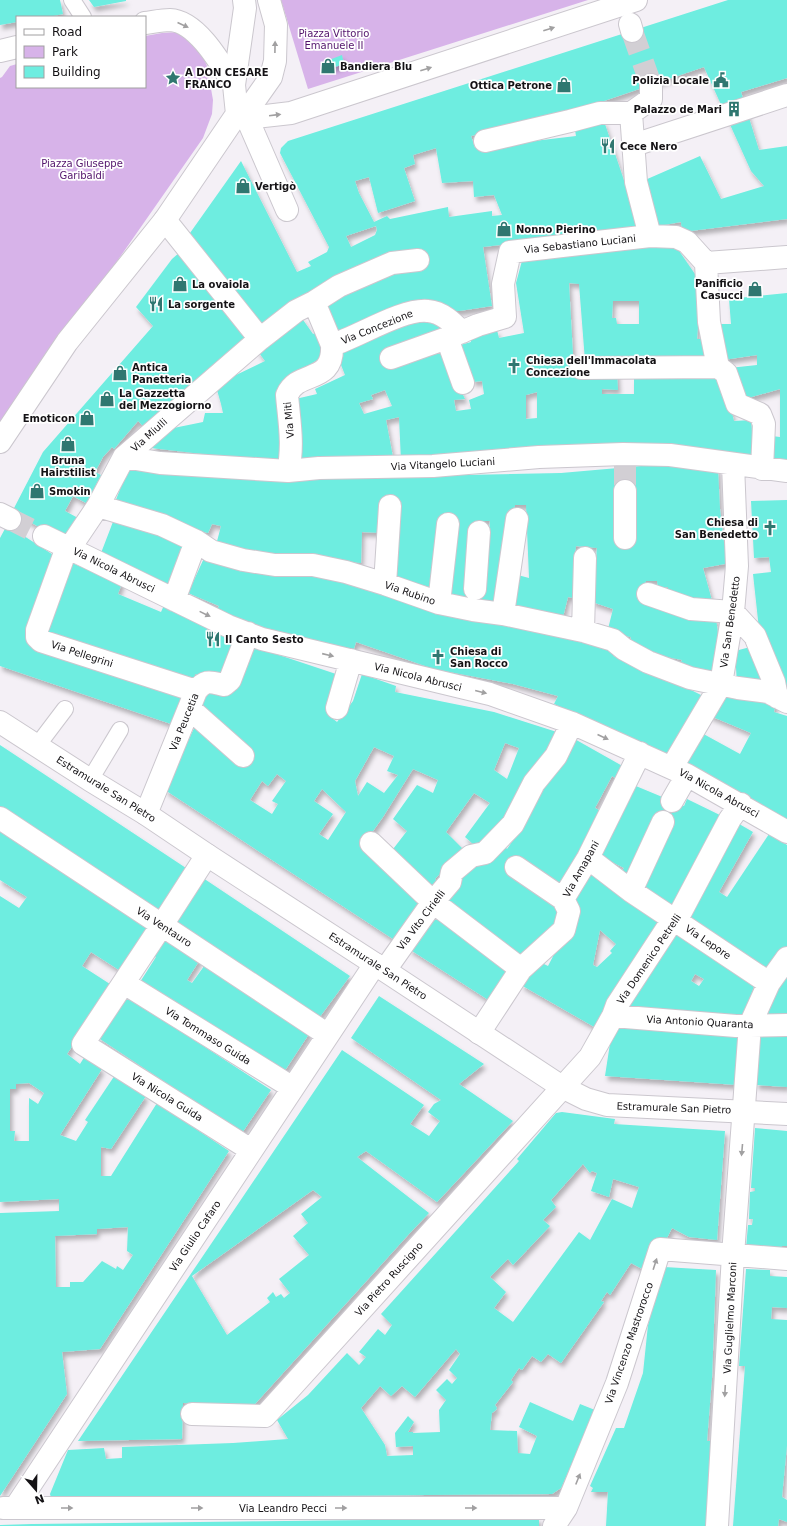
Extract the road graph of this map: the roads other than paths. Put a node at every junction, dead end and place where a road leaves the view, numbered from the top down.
1 (72, 0) edge
2 (244, 0) edge
3 (269, 0) edge
4 (636, 0) edge
5 (82, 16) edge
6 (146, 23) edge
7 (16, 48) edge
8 (0, 51) edge
9 (234, 85) junction
10 (650, 86) tunnel mouth
11 (787, 95) edge
12 (631, 114) junction
13 (242, 116) junction
14 (485, 141) dead end
15 (634, 145) junction
16 (287, 210) dead end
17 (165, 220) junction
18 (650, 236) junction
19 (787, 257) edge
20 (418, 260) dead end
21 (706, 263) junction
22 (314, 302) junction
23 (454, 335) junction
24 (260, 339) junction
25 (332, 345) junction
26 (391, 358) dead end
27 (718, 367) junction
28 (581, 368) dead end
29 (463, 383) dead end
30 (0, 442) edge
31 (124, 457) junction
32 (733, 464) junction
33 (762, 468) junction
34 (288, 471) junction
35 (787, 471) edge
36 (625, 491) tunnel mouth
37 (98, 506) junction
38 (390, 506) dead end
39 (517, 519) dead end
40 (448, 524) dead end
41 (479, 532) dead end
42 (44, 536) tunnel mouth
43 (626, 538) dead end
44 (196, 541) junction
45 (69, 548) junction
46 (585, 558) dead end
47 (386, 584) junction
48 (648, 594) dead end
49 (174, 600) junction
50 (474, 600) junction
51 (439, 603) junction
52 (733, 612) junction
53 (503, 614) junction
54 (583, 631) junction
55 (248, 633) junction
56 (351, 660) junction
57 (721, 684) junction
58 (193, 700) junction
59 (782, 700) edge
60 (337, 708) dead end
61 (65, 709) dead end
62 (0, 722) edge
63 (572, 723) junction
64 (120, 730) dead end
65 (37, 746) junction
66 (640, 753) junction
67 (243, 756) dead end
68 (680, 771) junction
69 (90, 780) junction
70 (672, 801) dead end
71 (741, 804) junction
72 (146, 814) junction
73 (0, 818) edge
74 (663, 822) dead end
75 (787, 832) edge
76 (371, 843) dead end
77 (207, 855) junction
78 (588, 858) junction
79 (516, 867) dead end
80 (631, 891) junction
81 (563, 899) junction
82 (433, 902) junction
83 (676, 921) junction
84 (162, 925) junction
85 (787, 958) edge
86 (380, 967) junction
87 (521, 969) junction
88 (124, 983) junction
89 (769, 983) junction
90 (613, 1016) junction
91 (750, 1025) junction
92 (787, 1025) edge
93 (479, 1033) junction
94 (328, 1035) junction
95 (562, 1087) junction
96 (293, 1088) junction
97 (745, 1111) junction
98 (787, 1114) edge
99 (252, 1150) junction
100 (734, 1255) junction
101 (787, 1259) edge
102 (192, 1414) dead end
103 (7, 1508) edge
104 (566, 1508) junction
105 (554, 1526) edge
106 (717, 1526) edge

1 - 5 lane
2 - 9 street
13 -> 3 street
13 -> 4 street
6 -> 9 street
7 - 8 street
9 - 13 street
10 - 12 street
11 - 15 street
12 - 14 street
12 - 15 street
13 - 16 street
13 - 17 street
15 - 18 street
17 - 24 street
17 - 30 street
18 - 21 street, Via Sebastiano Luciani
18 - 23 street, Via Sebastiano Luciani
19 - 21 street
20 - 22 street, Via Miulli
21 - 27 street
22 - 24 street, Via Miulli
22 - 25 street, Via Concezione
23 - 25 street, Via Concezione
23 - 26 street
23 - 29 street
24 - 31 street, Via Miulli
25 - 34 street, Via Miti
27 - 28 street
27 - 33 street
31 - 34 street, Via Vitangelo Luciani
31 - 37 street, Via Miulli
32 - 33 street, Via Vitangelo Luciani
32 - 34 street, Via Vitangelo Luciani
32 - 52 street, Via San Benedetto
33 - 35 street, Via Vitangelo Luciani
36 - 43 street
37 - 44 street, Via Rubino
37 - 45 street, Via Miulli
38 - 47 street
39 - 53 street
40 - 51 street
41 - 50 street
42 - 45 street, Via Nicola Abrusci
44 - 47 street, Via Rubino
44 - 49 street
45 - 49 street, Via Nicola Abrusci
45 - 58 street, Via Pellegrini
46 - 54 street
47 - 51 street, Via Rubino
48 - 52 street
49 -> 55 street, Via Nicola Abrusci
50 - 51 street, Via Rubino
50 - 53 street, Via Rubino
52 - 57 street, Via San Benedetto
52 - 59 street
53 - 54 street, Via Rubino
54 - 57 street, Via Rubino
55 -> 56 street, Via Nicola Abrusci
55 - 58 street, Via Peucetia
56 - 60 street
56 -> 63 street, Via Nicola Abrusci
57 - 59 street, Via Rubino
57 - 68 street, Via San Benedetto
58 - 67 street
58 - 72 street, Via Peucetia
61 - 65 lane
62 - 65 street, Estramurale San Pietro
63 -> 66 street, Via Nicola Abrusci
63 - 82 street, Via Vito Cirielli
64 - 69 lane
65 - 69 street, Estramurale San Pietro
66 - 68 street, Via Nicola Abrusci
66 - 78 street, Via Amapani
68 - 70 street, Via San Benedetto
68 - 71 street, Via Nicola Abrusci
69 - 72 street, Estramurale San Pietro
71 - 75 street, Via Nicola Abrusci
71 - 83 street, Via Domenico Petrelli
72 - 77 street, Estramurale San Pietro
73 - 84 street, Via Ventauro
74 - 80 street
76 - 82 street
77 - 84 street
77 - 86 street, Estramurale San Pietro
78 - 80 street, Via Lepore
78 - 81 street, Via Amapani
79 - 81 street
80 - 83 street, Via Lepore
81 - 87 street, Via Amapani
82 - 86 street, Via Vito Cirielli
82 - 87 street
83 - 89 street, Via Lepore
83 - 90 street, Via Domenico Petrelli
84 - 88 street
84 - 94 street, Via Ventauro
85 - 89 street
86 - 93 street, Estramurale San Pietro
86 - 94 street, Via Giulio Cafaro
87 - 93 street, Via Amapani
88 - 96 street, Via Tommaso Guida
88 - 99 street, Via Nicola Guida
89 - 91 street
90 - 91 street, Via Antonio Quaranta
90 - 95 street, Via Domenico Petrelli
91 - 92 street, Via Antonio Quaranta
91 - 97 street, Via Guglielmo Marconi
93 - 95 street, Estramurale San Pietro
94 - 96 street, Via Giulio Cafaro
95 - 97 street, Estramurale San Pietro
95 - 102 street, Via Pietro Ruscigno
96 - 99 street, Via Giulio Cafaro
97 - 98 street, Estramurale San Pietro
97 -> 100 street, Via Guglielmo Marconi
99 - 103 street, Via Giulio Cafaro
100 - 101 street
104 -> 100 street, Via Vincenzo Mastrorocco
100 -> 106 street, Via Guglielmo Marconi
103 -> 104 street, Via Leandro Pecci
104 - 105 street, Via Vincenzo Mastrorocco

